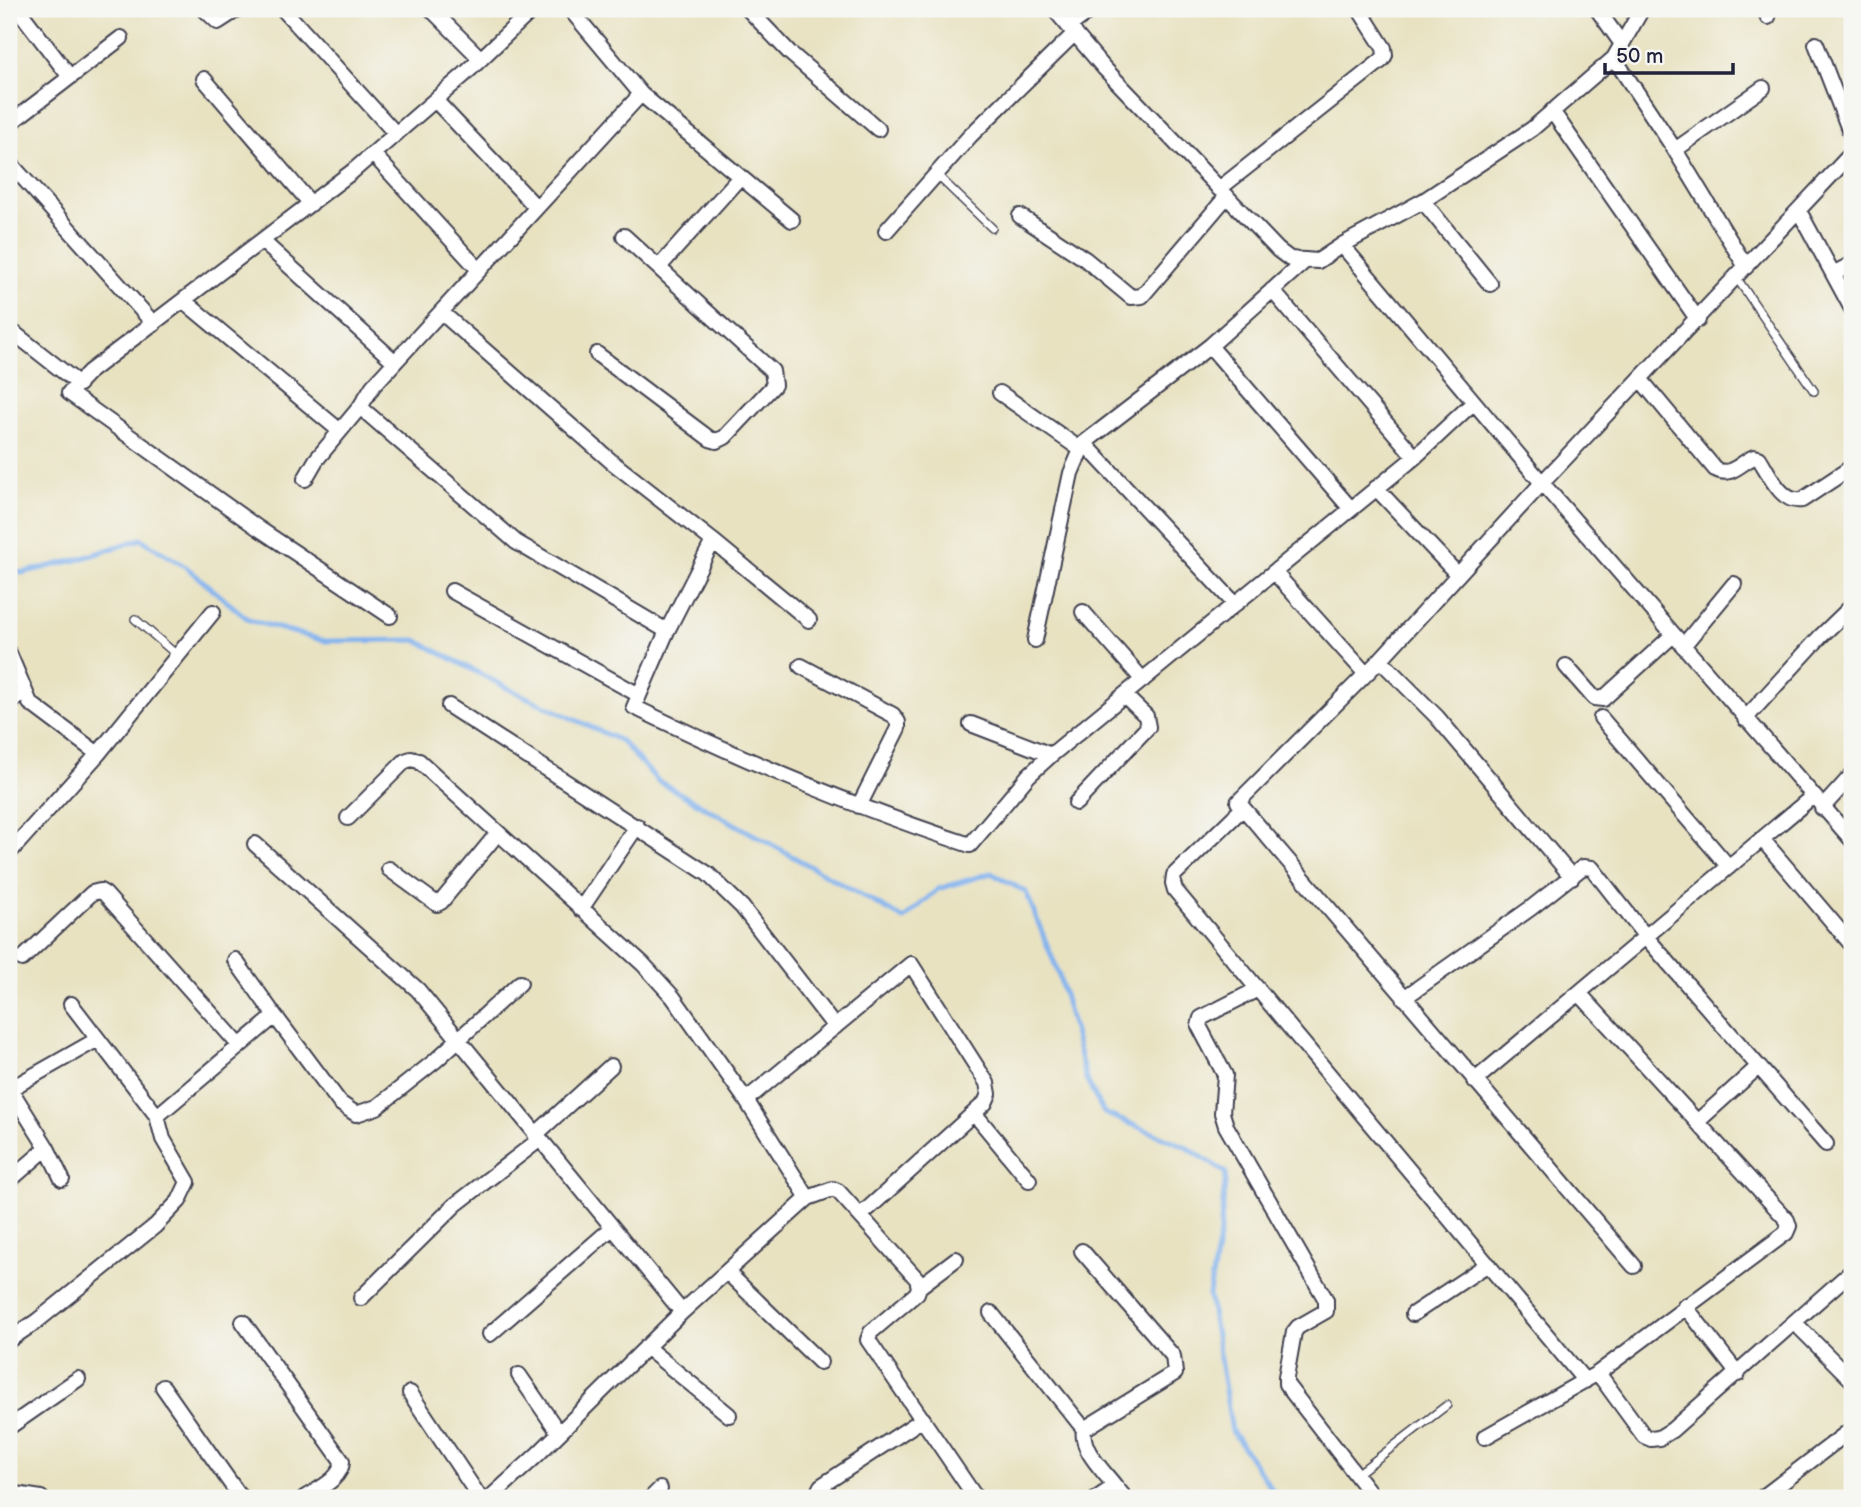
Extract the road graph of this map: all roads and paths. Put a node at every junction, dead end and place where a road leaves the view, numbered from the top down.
1 (18, 9) edge
2 (204, 9) edge
3 (238, 9) edge
4 (283, 9) edge
5 (431, 9) edge
6 (533, 9) edge
7 (569, 9) edge
8 (748, 9) edge
9 (1054, 9) edge
10 (1092, 9) edge
11 (1359, 9) edge
12 (1597, 9) edge
13 (1642, 9) edge
14 (1072, 30) junction
15 (121, 38) dead end
16 (1816, 44) dead end
17 (1618, 51) junction
18 (481, 59) junction
19 (70, 77) junction
20 (204, 79) dead end
21 (1763, 88) dead end
22 (640, 94) junction
23 (435, 100) junction
24 (1552, 111) junction
25 (9, 124) edge
26 (878, 129) dead end
27 (396, 134) junction
28 (1852, 137) edge
29 (1675, 150) junction
30 (1852, 153) edge
31 (373, 154) junction
32 (9, 162) edge
33 (936, 174) junction
34 (740, 177) junction
35 (1223, 192) junction
36 (1423, 201) junction
37 (311, 204) junction
38 (536, 207) junction
39 (1799, 211) junction
40 (1020, 216) dead end
41 (792, 220) dead end
42 (992, 228) dead end
43 (886, 231) dead end
44 (624, 236) dead end
45 (262, 241) junction
46 (1342, 245) junction
47 (1306, 260) junction
48 (1852, 264) edge
49 (659, 267) junction
50 (479, 270) junction
51 (1741, 272) junction
52 (1833, 274) junction
53 (1490, 284) dead end
54 (1272, 290) junction
55 (184, 301) junction
56 (1852, 310) edge
57 (441, 312) junction
58 (1698, 320) junction
59 (154, 324) junction
60 (9, 329) edge
61 (1210, 346) junction
62 (597, 354) dead end
63 (395, 362) junction
64 (1641, 380) junction
65 (79, 384) junction
66 (1814, 391) dead end
67 (1000, 393) dead end
68 (1474, 402) junction
69 (360, 407) junction
70 (340, 431) junction
71 (1082, 446) junction
72 (1415, 457) junction
73 (1852, 467) edge
74 (305, 479) dead end
75 (1542, 483) junction
76 (1377, 488) junction
77 (1351, 509) junction
78 (713, 541) junction
79 (1274, 572) junction
80 (1458, 575) junction
81 (1734, 584) dead end
82 (452, 591) dead end
83 (1235, 604) junction
84 (1852, 606) edge
85 (213, 612) dead end
86 (1083, 612) dead end
87 (390, 615) dead end
88 (135, 619) dead end
89 (808, 620) dead end
90 (667, 631) junction
91 (1035, 640) dead end
92 (1678, 640) junction
93 (9, 653) edge
94 (178, 656) junction
95 (1380, 660) junction
96 (801, 666) dead end
97 (1566, 666) dead end
98 (1366, 674) junction
99 (1143, 680) junction
100 (23, 691) junction
101 (639, 695) junction
102 (1125, 695) junction
103 (9, 705) edge
104 (449, 706) dead end
105 (1601, 718) dead end
106 (1745, 719) junction
107 (971, 724) dead end
108 (98, 754) junction
109 (1051, 755) junction
110 (1852, 775) edge
111 (1817, 802) junction
112 (1076, 803) dead end
113 (859, 806) junction
114 (1244, 808) junction
115 (348, 818) dead end
116 (637, 826) junction
117 (497, 834) junction
118 (1762, 839) junction
119 (1852, 840) edge
120 (255, 844) dead end
121 (9, 853) edge
122 (1729, 867) junction
123 (388, 869) dead end
124 (1572, 877) junction
125 (581, 909) junction
126 (1646, 937) junction
127 (1852, 945) edge
128 (22, 959) dead end
129 (234, 960) dead end
130 (520, 983) dead end
131 (1258, 989) junction
132 (1579, 993) junction
133 (1404, 998) junction
134 (71, 1004) dead end
135 (275, 1016) junction
136 (835, 1027) junction
137 (98, 1039) junction
138 (458, 1040) junction
139 (240, 1046) junction
140 (611, 1066) dead end
141 (1759, 1066) junction
142 (1474, 1081) junction
143 (10, 1088) edge
144 (746, 1100) junction
145 (974, 1113) junction
146 (157, 1116) junction
147 (1697, 1122) junction
148 (537, 1137) junction
149 (1826, 1144) dead end
150 (47, 1148) junction
151 (62, 1179) dead end
152 (1028, 1180) dead end
153 (9, 1181) edge
154 (808, 1198) junction
155 (861, 1215) junction
156 (612, 1228) junction
157 (1082, 1251) dead end
158 (956, 1259) dead end
159 (1488, 1264) junction
160 (1634, 1266) dead end
161 (1852, 1271) edge
162 (727, 1272) junction
163 (919, 1287) junction
164 (361, 1297) dead end
165 (1685, 1306) junction
166 (682, 1312) junction
167 (991, 1313) dead end
168 (1413, 1314) dead end
169 (243, 1322) dead end
170 (1795, 1323) junction
171 (490, 1335) dead end
172 (9, 1340) edge
173 (646, 1347) junction
174 (820, 1362) dead end
175 (1738, 1374) junction
176 (519, 1375) dead end
177 (1591, 1377) junction
178 (78, 1379) dead end
179 (1852, 1380) edge
180 (163, 1387) dead end
181 (410, 1393) dead end
182 (1447, 1405) dead end
183 (729, 1415) dead end
184 (923, 1419) junction
185 (9, 1427) edge
186 (1084, 1429) junction
187 (1852, 1429) edge
188 (559, 1433) junction
189 (1485, 1437) dead end
190 (1356, 1475) junction
191 (1115, 1486) junction
192 (9, 1493) edge
193 (41, 1498) edge
194 (241, 1498) edge
195 (304, 1498) edge
196 (481, 1498) edge
197 (490, 1498) edge
198 (823, 1498) edge
199 (976, 1498) edge
200 (1097, 1498) edge
201 (1125, 1498) edge
202 (1374, 1498) edge
203 (1762, 1498) edge

1 - 19 street
2 - 3 street
4 - 27 street
5 - 18 street
6 - 18 street
7 - 22 street
8 - 26 street
9 - 14 street
10 - 14 street
11 - 35 street
12 - 17 street
13 - 17 street
14 - 33 street
14 - 35 street
15 - 19 street
16 - 28 street
17 - 24 street
17 - 29 street
18 - 23 street
19 - 25 street
20 - 37 street
21 - 29 street
22 - 34 street
22 - 38 street
23 - 27 street
23 - 38 street
24 - 36 street
24 - 58 street
27 - 31 street
29 - 51 street
30 - 39 street
31 - 37 street
31 - 50 street
32 - 59 street
33 - 42 lane
33 - 43 street
34 - 41 street
34 - 49 street
35 - 40 street
35 - 47 street
36 - 46 street
36 - 53 street
37 - 45 street
38 - 50 street
39 - 51 street
39 - 52 street
44 - 49 street
45 - 55 street
45 - 63 street
46 - 47 street
46 - 68 street
47 - 54 street
48 - 52 street
49 - 62 street
50 - 57 street
51 - 58 street
51 - 66 lane
52 - 56 street
54 - 61 street
54 - 72 street
55 - 59 street
55 - 70 street
57 - 63 street
57 - 78 street
58 - 64 street
59 - 65 street
60 - 65 street
61 - 71 street
61 - 77 street
63 - 69 street
64 - 73 street
64 - 75 street
65 - 87 street
67 - 71 street
68 - 72 street
68 - 75 street
69 - 70 street
69 - 90 street
70 - 74 street
71 - 83 street
71 - 91 street
72 - 76 street
75 - 80 street
75 - 92 street
76 - 77 street
76 - 80 street
77 - 79 street
78 - 89 street
78 - 90 street
79 - 83 street
79 - 98 street
80 - 95 street
81 - 92 street
82 - 101 street
83 - 99 street
84 - 106 street
85 - 94 street
86 - 99 street
88 - 94 lane
90 - 101 street
92 - 97 street
92 - 106 street
93 - 100 street
94 - 108 street
95 - 98 street
95 - 124 street
96 - 113 street
98 - 114 street
99 - 102 street
100 - 103 street
100 - 108 street
101 - 113 street
102 - 109 street
102 - 112 street
104 - 116 street
105 - 122 street
106 - 111 street
107 - 109 street
108 - 121 street
109 - 113 street
110 - 111 street
111 - 118 street
111 - 119 street
114 - 131 street
114 - 133 street
115 - 117 street
116 - 125 street
116 - 136 street
117 - 123 street
117 - 125 street
118 - 122 street
118 - 127 street
120 - 138 street
122 - 126 street
124 - 126 street
124 - 133 street
125 - 144 street
126 - 132 street
126 - 141 street
128 - 139 street
129 - 135 street
130 - 138 street
131 - 159 street
131 - 190 street
132 - 142 street
132 - 147 street
133 - 142 street
134 - 137 street
135 - 138 street
135 - 139 street
136 - 144 street
136 - 145 street
137 - 143 street
137 - 146 street
138 - 148 street
139 - 146 street
140 - 148 street
141 - 147 street
141 - 149 street
142 - 160 street
143 - 150 street
144 - 154 street
145 - 152 street
145 - 155 street
146 - 172 street
147 - 165 street
148 - 156 street
148 - 164 street
150 - 151 street
150 - 153 street
154 - 155 street
154 - 162 street
155 - 163 street
156 - 166 street
156 - 171 street
157 - 186 street
158 - 163 street
159 - 168 street
159 - 177 street
161 - 170 street
162 - 166 street
162 - 174 street
163 - 184 street
165 - 175 street
165 - 177 street
166 - 173 street
167 - 186 street
169 - 195 street
170 - 175 street
170 - 179 street
173 - 183 street
173 - 188 street
175 - 177 street
176 - 188 street
177 - 189 street
178 - 185 street
180 - 194 street
181 - 196 street
182 - 190 lane
184 - 198 street
184 - 199 street
186 - 191 street
187 - 203 street
188 - 197 street
190 - 202 street
191 - 200 street
191 - 201 street
192 - 193 street

